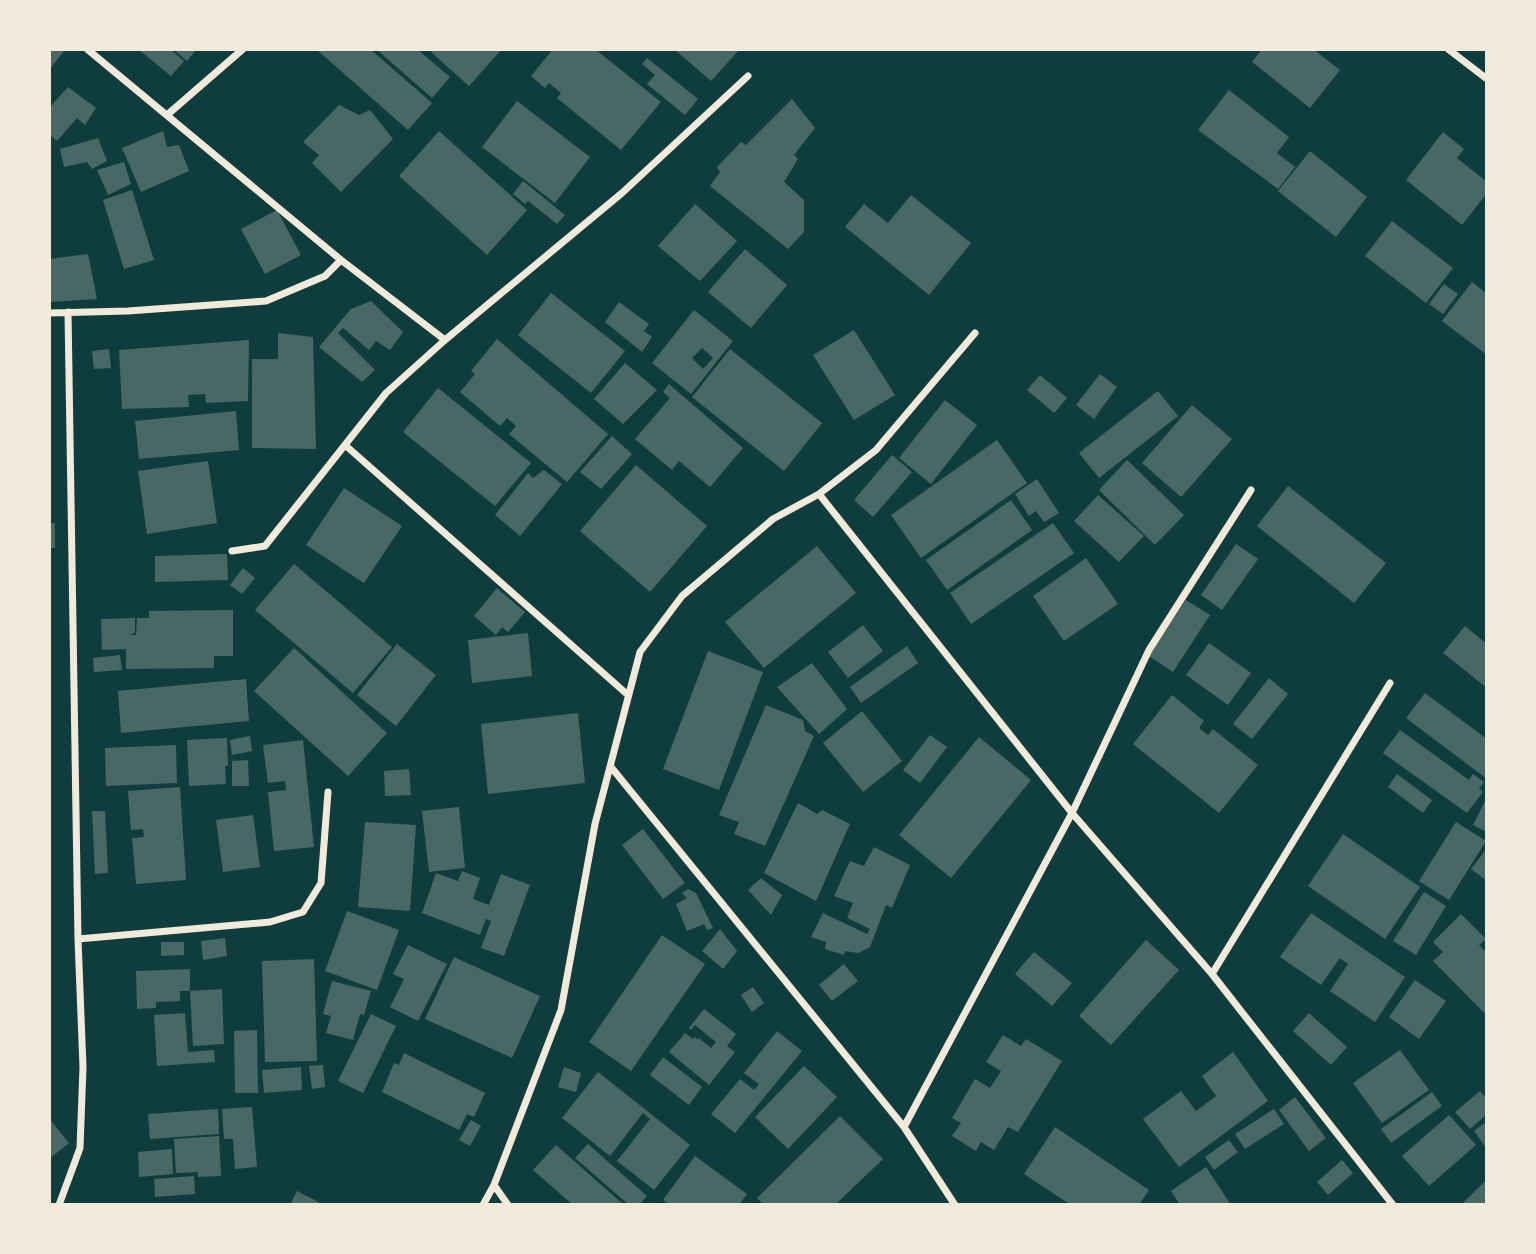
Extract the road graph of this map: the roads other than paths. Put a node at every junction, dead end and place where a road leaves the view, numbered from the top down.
1 (87, 49) edge
2 (243, 49) edge
3 (1448, 49) edge
4 (748, 76) dead end
5 (1487, 79) edge
6 (167, 115) junction
7 (341, 260) junction
8 (68, 312) junction
9 (49, 313) edge
10 (975, 333) dead end
11 (445, 340) junction
12 (345, 445) junction
13 (1251, 489) dead end
14 (819, 494) junction
15 (232, 551) dead end
16 (1390, 683) dead end
17 (628, 695) junction
18 (611, 767) junction
19 (328, 792) dead end
20 (1072, 813) junction
21 (78, 939) junction
22 (1213, 974) junction
23 (904, 1127) junction
24 (494, 1185) junction
25 (59, 1205) edge
26 (483, 1205) edge
27 (508, 1205) edge
28 (956, 1205) edge
29 (1393, 1205) edge

1 - 6 street
2 - 6 street
3 - 5 street
4 - 11 street
6 - 7 street
7 - 8 street
7 - 11 street
8 - 9 street
8 - 21 street
10 - 14 street
11 - 12 street
12 - 15 street
12 - 17 street
13 - 20 street
14 - 17 street
14 - 20 street
16 - 22 street
17 - 18 street
18 - 23 street
18 - 24 street
19 - 21 street
20 - 22 street
20 - 23 street
21 - 25 street
22 - 29 street
23 - 28 street
24 - 26 street
24 - 27 street

